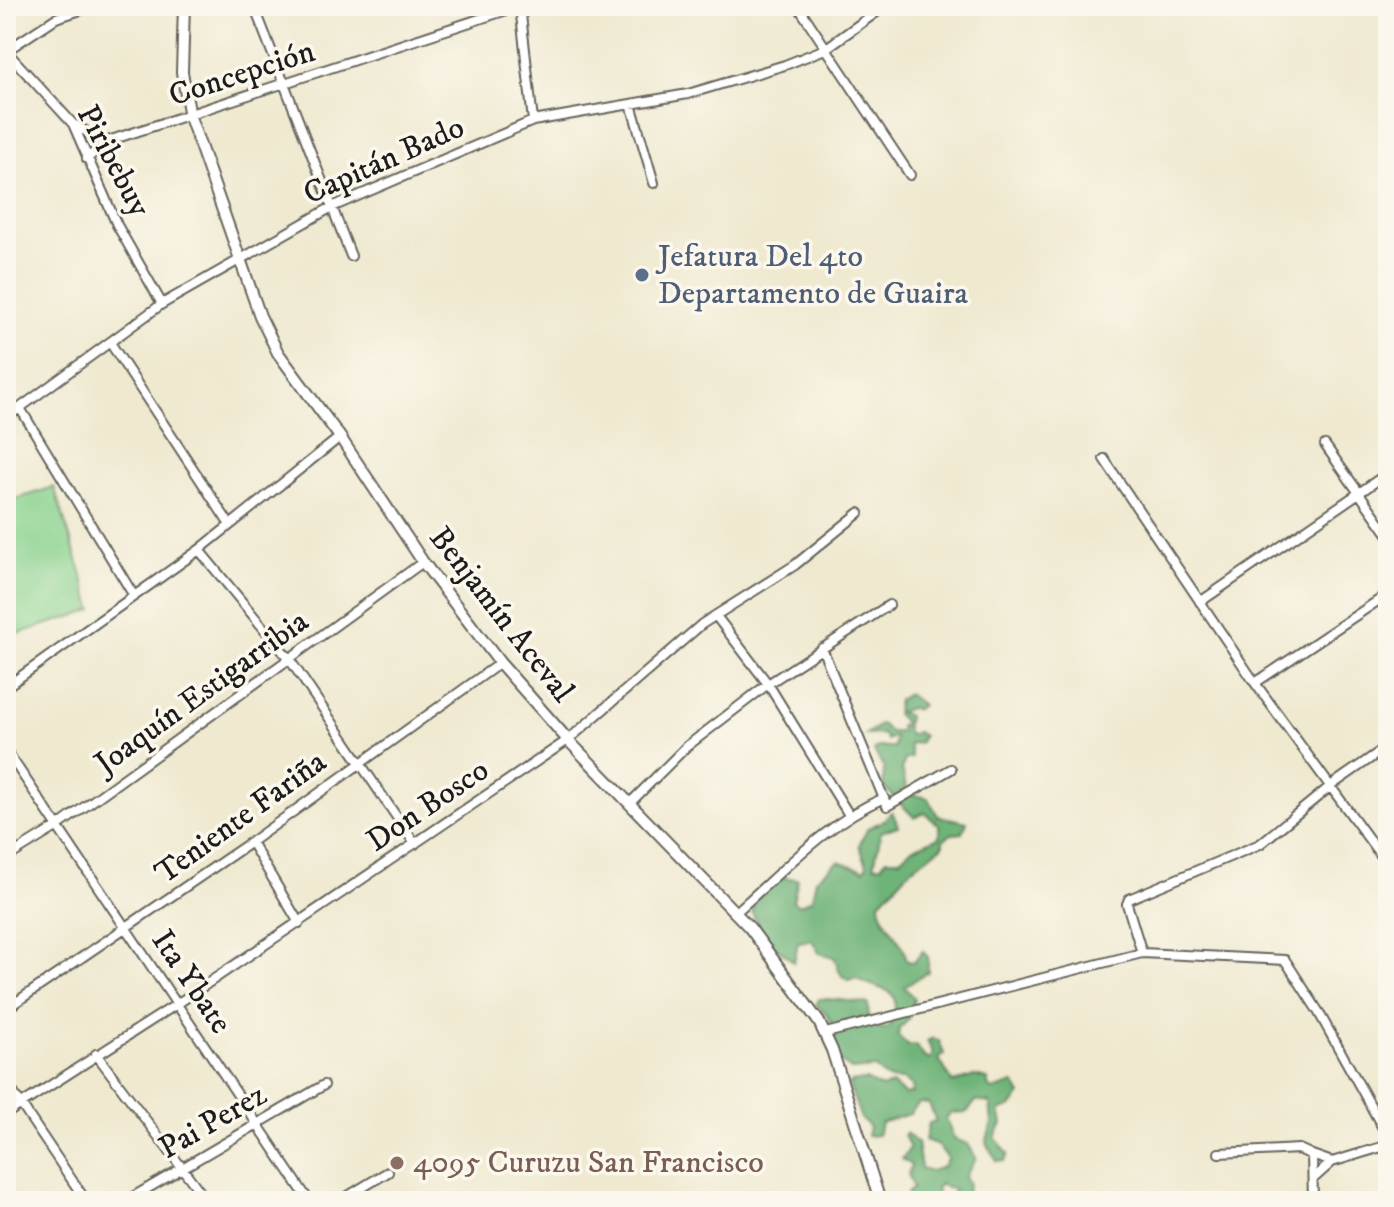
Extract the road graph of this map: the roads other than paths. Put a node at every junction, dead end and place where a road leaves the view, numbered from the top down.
1 (93, 6) edge
2 (184, 6) edge
3 (254, 6) edge
4 (520, 6) edge
5 (798, 6) edge
6 (885, 6) edge
7 (825, 49) junction
8 (6, 51) edge
9 (285, 86) junction
10 (631, 104) junction
11 (190, 117) junction
12 (533, 121) junction
13 (73, 124) junction
14 (105, 142) junction
15 (87, 159) junction
16 (910, 175) dead end
17 (654, 183) dead end
18 (332, 207) junction
19 (351, 256) dead end
20 (241, 261) junction
21 (162, 304) junction
22 (111, 344) junction
23 (20, 408) junction
24 (6, 418) edge
25 (340, 437) junction
26 (1325, 445) dead end
27 (1104, 459) dead end
28 (1388, 473) edge
29 (1360, 494) junction
30 (859, 513) dead end
31 (230, 525) junction
32 (1388, 534) edge
33 (199, 550) junction
34 (423, 562) junction
35 (134, 596) junction
36 (1384, 596) edge
37 (1200, 602) junction
38 (889, 605) dead end
39 (1388, 610) edge
40 (716, 616) junction
41 (822, 648) junction
42 (290, 660) junction
43 (500, 663) junction
44 (1255, 683) junction
45 (768, 684) junction
46 (6, 687) edge
47 (568, 740) junction
48 (1388, 746) edge
49 (6, 750) edge
50 (361, 761) junction
51 (951, 769) dead end
52 (1332, 785) junction
53 (884, 798) junction
54 (629, 804) junction
55 (849, 815) junction
56 (58, 826) junction
57 (251, 842) junction
58 (415, 844) junction
59 (6, 858) edge
60 (1388, 865) edge
61 (736, 912) junction
62 (299, 923) junction
63 (127, 929) junction
64 (1142, 953) junction
65 (177, 1004) junction
66 (6, 1009) edge
67 (826, 1033) junction
68 (96, 1054) junction
69 (6, 1082) edge
70 (324, 1085) dead end
71 (22, 1104) junction
72 (6, 1114) edge
73 (257, 1123) junction
74 (1388, 1137) edge
75 (1388, 1145) edge
76 (1219, 1153) dead end
77 (1312, 1155) junction
78 (1332, 1162) junction
79 (183, 1167) junction
80 (388, 1172) dead end
81 (1313, 1179) junction
82 (86, 1201) edge
83 (126, 1201) edge
84 (207, 1201) edge
85 (309, 1201) edge
86 (340, 1201) edge
87 (880, 1201) edge
88 (1313, 1201) edge

1 - 8 street
2 - 11 street, Benjamín Aceval
3 - 9 street
4 - 9 street, Concepción
4 - 12 street
5 - 7 street
6 - 7 street, Capitán Bado
7 - 10 street, Capitán Bado
7 - 16 street
8 - 13 street, Piribebuy
9 - 11 street, Concepción
9 - 18 street
10 - 12 street, Capitán Bado
10 - 17 street
11 - 14 street, Concepción
11 - 20 street, Benjamín Aceval
12 - 18 street, Capitán Bado
13 - 14 street
13 - 15 street, Piribebuy
14 - 15 street
15 - 21 street, Piribebuy
18 - 19 street
18 - 20 street, Capitán Bado
20 - 21 street, Capitán Bado
20 - 25 street, Benjamín Aceval
21 - 22 street, Capitán Bado
22 - 23 street, Capitán Bado
22 - 31 street
23 - 24 street, Capitán Bado
23 - 35 street
25 - 31 street
25 - 34 street, Benjamín Aceval
26 - 29 street
27 - 37 street
28 - 29 street
29 - 32 street
29 - 37 street
30 - 40 street, Don Bosco
31 - 33 street
33 - 35 street
33 - 42 street
34 - 42 street, Joaquín Estigarribia
34 - 43 street, Benjamín Aceval
35 - 46 street
36 - 39 street
36 - 44 street
37 - 44 street
38 - 41 street
40 - 45 street
40 - 47 street, Don Bosco
41 - 45 street
41 - 53 street
42 - 50 street
42 - 56 street, Joaquín Estigarribia
43 - 47 street, Benjamín Aceval
43 - 50 street, Teniente Fariña
44 - 52 street
45 - 54 street
45 - 55 street
47 - 54 street, Benjamín Aceval
47 - 58 street, Don Bosco
48 - 52 street
49 - 56 street, Ita Ybate
50 - 57 street, Teniente Fariña
50 - 58 street
51 - 53 street
52 - 60 street
52 - 64 street
53 - 55 street
54 - 61 street, Benjamín Aceval
55 - 61 street
56 - 59 street, Joaquín Estigarribia
56 - 63 street, Ita Ybate
57 - 62 street
57 - 63 street, Teniente Fariña
58 - 62 street, Don Bosco
61 - 67 street, Benjamín Aceval
62 - 65 street, Don Bosco
63 - 65 street, Ita Ybate
63 - 66 street, Teniente Fariña
64 - 67 street
64 - 74 street
65 - 68 street, Don Bosco
65 - 73 street, Ita Ybate
67 - 87 street, Benjamín Aceval
68 - 71 street, Don Bosco
68 - 79 street
69 - 71 street
70 - 73 street, Pai Perez
71 - 72 street, Don Bosco
71 - 82 street
73 - 79 street, Pai Perez
73 - 85 street, Ita Ybate
75 - 78 street
76 - 77 street
77 - 78 street
77 - 81 street
78 - 81 street
79 - 83 street, Pai Perez
79 - 84 street
80 - 86 street
81 - 88 street

